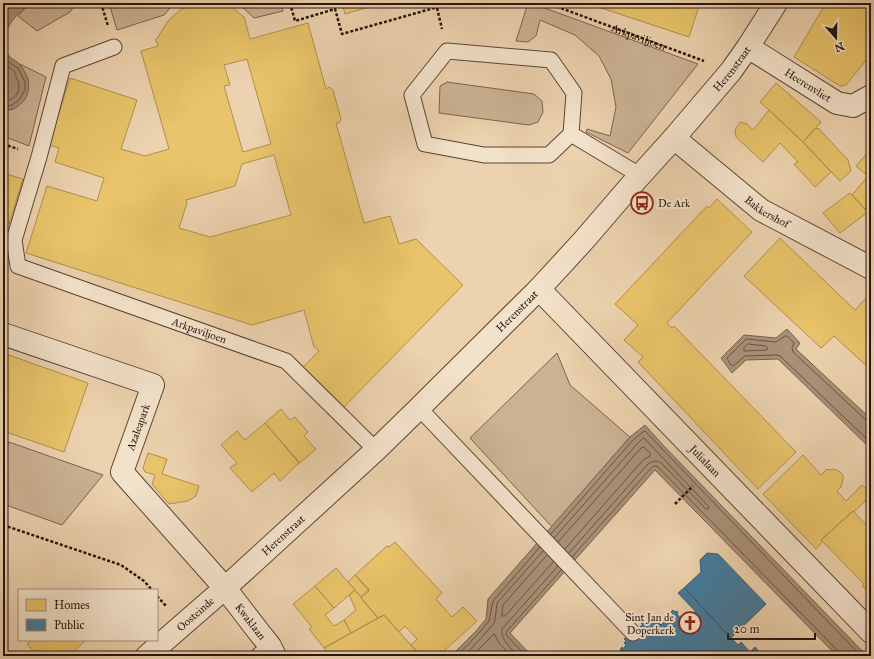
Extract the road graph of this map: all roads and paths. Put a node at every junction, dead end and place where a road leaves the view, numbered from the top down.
1 (290, 3) edge
2 (452, 3) edge
3 (547, 3) edge
4 (776, 3) edge
5 (114, 47) dead end
6 (748, 47) junction
7 (730, 71) junction
8 (871, 96) edge
9 (571, 134) junction
10 (674, 138) junction
11 (641, 176) junction
12 (9, 238) edge
13 (871, 268) edge
14 (539, 289) junction
15 (3, 334) edge
16 (419, 408) junction
17 (376, 450) junction
18 (694, 485) dead end
19 (675, 504) dead end
20 (3, 525) edge
21 (225, 588) junction
22 (151, 589) edge
23 (871, 632) edge
24 (633, 633) dead end
25 (268, 653) edge
26 (147, 656) edge

1 - 2 path
3 - 7 path, Arkpaviljoen
4 - 6 street, Herenstraat
5 - 12 lane, Arkpaviljoen
6 - 7 street, Herenstraat
6 - 8 street, Heerenvliet
7 - 10 street, Herenstraat
9 - 9 lane
9 - 11 lane
10 - 11 street, Herenstraat
10 - 13 street, Bakkershof
11 - 14 street, Herenstraat
12 - 17 lane, Arkpaviljoen
14 - 16 street, Herenstraat
14 - 23 street, Julialaan
15 - 21 street, Azaleapark
16 - 17 street, Herenstraat
16 - 24 lane
17 - 21 street, Herenstraat
18 - 19 path
20 - 22 path
21 - 25 street, Kwaklaan
21 - 26 street, Oosteinde

